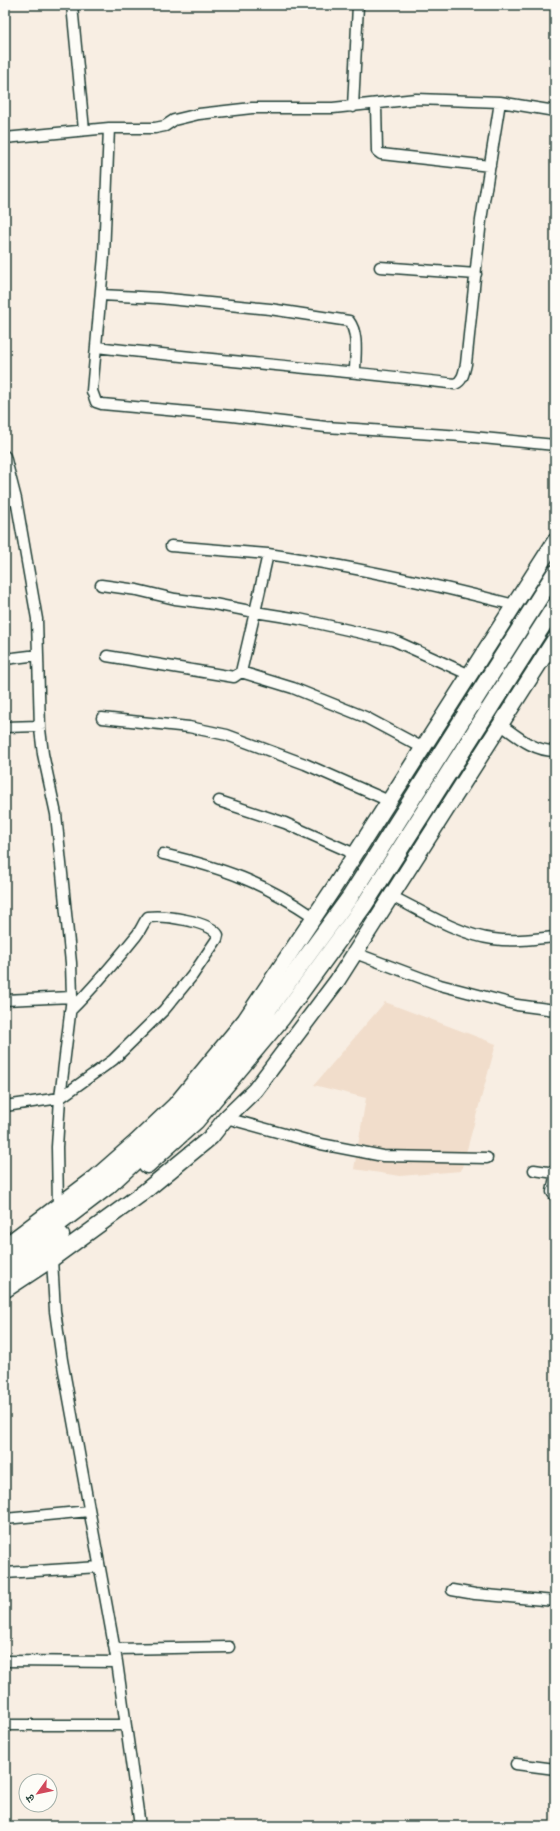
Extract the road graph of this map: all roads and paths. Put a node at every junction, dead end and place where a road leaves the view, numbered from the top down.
1 (72, 5) edge
2 (358, 5) edge
3 (500, 102) junction
4 (376, 104) junction
5 (353, 106) junction
6 (555, 111) edge
7 (109, 128) junction
8 (84, 130) junction
9 (5, 138) edge
10 (490, 166) junction
11 (380, 267) dead end
12 (476, 274) junction
13 (101, 295) junction
14 (97, 347) junction
15 (355, 372) junction
16 (555, 446) edge
17 (5, 456) edge
18 (16, 499) junction
19 (5, 501) edge
20 (555, 541) edge
21 (171, 546) dead end
22 (268, 554) junction
23 (555, 573) edge
24 (102, 585) dead end
25 (514, 604) junction
26 (555, 606) edge
27 (255, 612) junction
28 (555, 639) edge
29 (38, 655) junction
30 (107, 656) dead end
31 (5, 659) edge
32 (241, 672) junction
33 (470, 675) junction
34 (102, 718) dead end
35 (500, 724) junction
36 (5, 726) edge
37 (40, 726) junction
38 (423, 748) junction
39 (555, 751) edge
40 (219, 800) dead end
41 (389, 801) junction
42 (162, 854) dead end
43 (355, 854) junction
44 (391, 896) junction
45 (314, 917) junction
46 (555, 937) edge
47 (355, 953) junction
48 (72, 997) junction
49 (5, 1000) edge
50 (555, 1010) edge
51 (70, 1011) junction
52 (60, 1098) junction
53 (5, 1106) edge
54 (226, 1118) junction
55 (487, 1158) dead end
56 (534, 1170) dead end
57 (555, 1175) edge
58 (555, 1196) edge
59 (58, 1207) junction
60 (5, 1246) edge
61 (52, 1259) junction
62 (5, 1261) edge
63 (5, 1275) edge
64 (5, 1290) edge
65 (89, 1511) junction
66 (5, 1519) edge
67 (99, 1567) junction
68 (5, 1573) edge
69 (452, 1590) dead end
70 (555, 1601) edge
71 (229, 1647) dead end
72 (115, 1649) junction
73 (5, 1661) edge
74 (117, 1662) junction
75 (5, 1725) edge
76 (125, 1725) junction
77 (516, 1764) dead end
78 (555, 1769) edge
79 (140, 1826) edge

1 - 8 street
2 - 5 street
3 - 4 street
3 - 6 street
3 - 10 street
4 - 5 street
4 - 10 street
5 - 7 street
7 - 8 street
7 - 13 street
8 - 9 street
10 - 12 street
11 - 12 street
12 - 15 street
13 - 14 street
13 - 15 street
14 - 15 street
14 - 16 street
17 - 18 street
18 - 19 street
18 - 29 street
20 - 25 main road
21 - 22 street
22 - 25 street
22 - 27 street
23 - 62 main road
24 - 27 street
25 - 33 main road
26 - 63 main road
27 - 32 street
27 - 33 street
28 - 35 main road
29 - 31 street
29 - 37 street
30 - 32 street
32 - 38 street
33 - 38 main road
34 - 41 street
35 - 39 street
35 - 44 main road
36 - 37 street
37 - 48 street
38 - 41 main road
40 - 43 street
41 - 43 main road
42 - 45 street
43 - 45 main road
44 - 46 street
44 - 47 main road
45 - 59 main road
47 - 50 street
47 - 54 main road
48 - 49 street
48 - 51 street
51 - 52 street
51 - 52 street
52 - 53 street
52 - 59 street
54 - 55 street
54 - 61 main road
56 - 57 street
57 - 58 street
59 - 60 main road
61 - 64 main road
61 - 65 street
65 - 66 street
65 - 67 street
67 - 68 street
67 - 72 street
69 - 70 street
71 - 72 street
72 - 74 street
73 - 74 street
74 - 76 street
75 - 76 street
76 - 79 street
77 - 78 street

